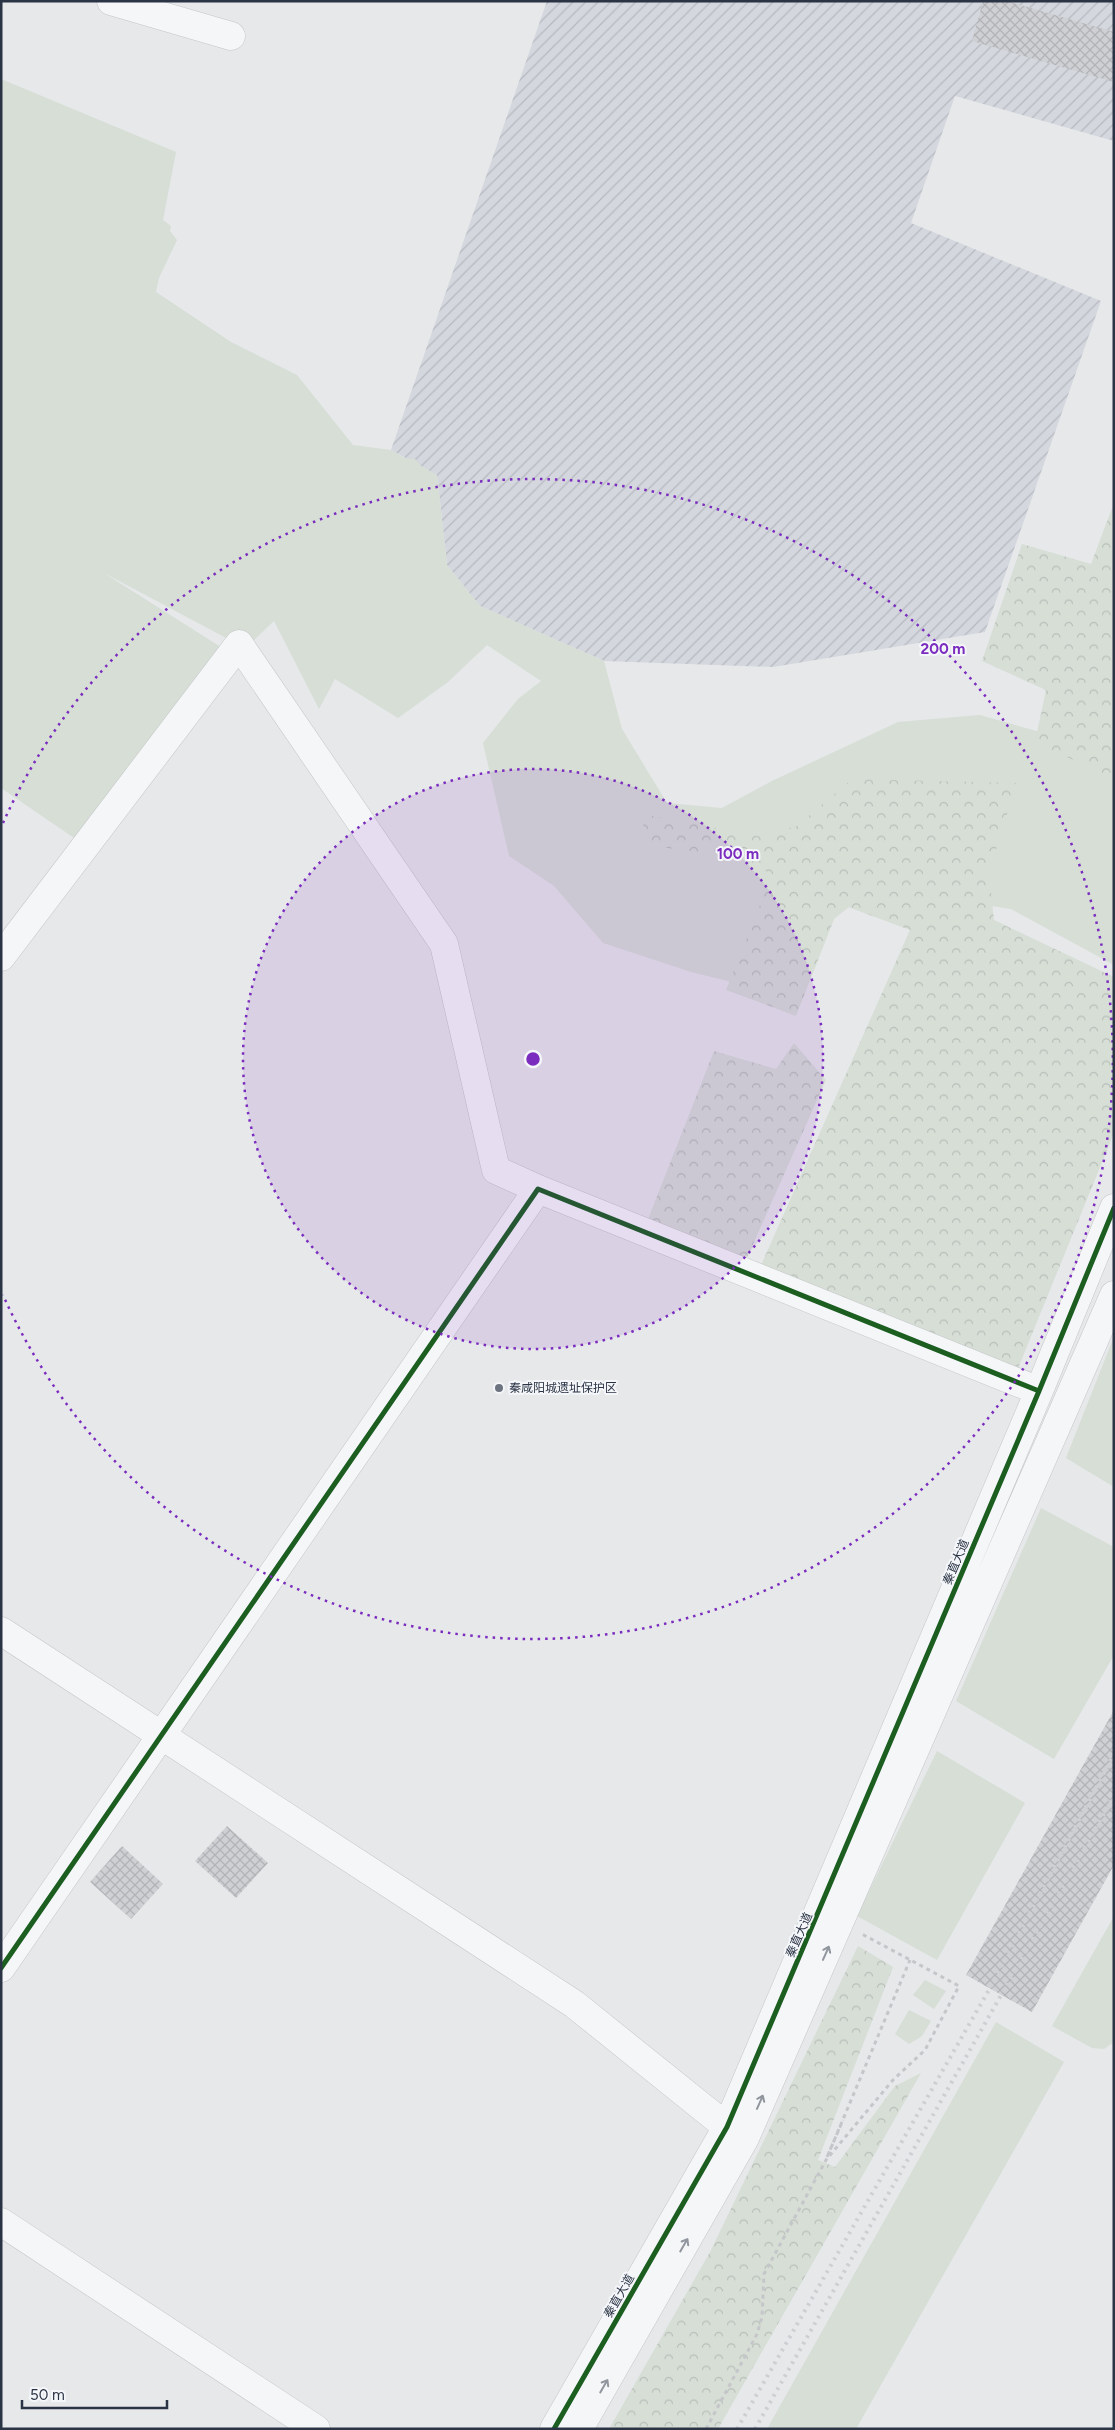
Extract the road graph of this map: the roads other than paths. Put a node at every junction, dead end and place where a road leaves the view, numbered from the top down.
1 (111, 1) edge
2 (231, 36) dead end
3 (1, 957) edge
4 (538, 1189) junction
5 (1114, 1208) edge
6 (1114, 1295) edge
7 (1040, 1391) junction
8 (1, 1631) edge
9 (162, 1735) junction
10 (1, 1968) edge
11 (727, 2127) junction
12 (1, 2222) edge
13 (316, 2429) edge
14 (554, 2429) edge
15 (580, 2429) edge

1 - 2 street
3 - 4 street
4 - 7 street
4 - 9 street
5 - 7 street, 秦直大道
15 -> 6 street
7 - 11 street, 秦直大道
8 - 9 street
9 - 10 street
9 - 11 street
11 - 14 street, 秦直大道
12 - 13 street

